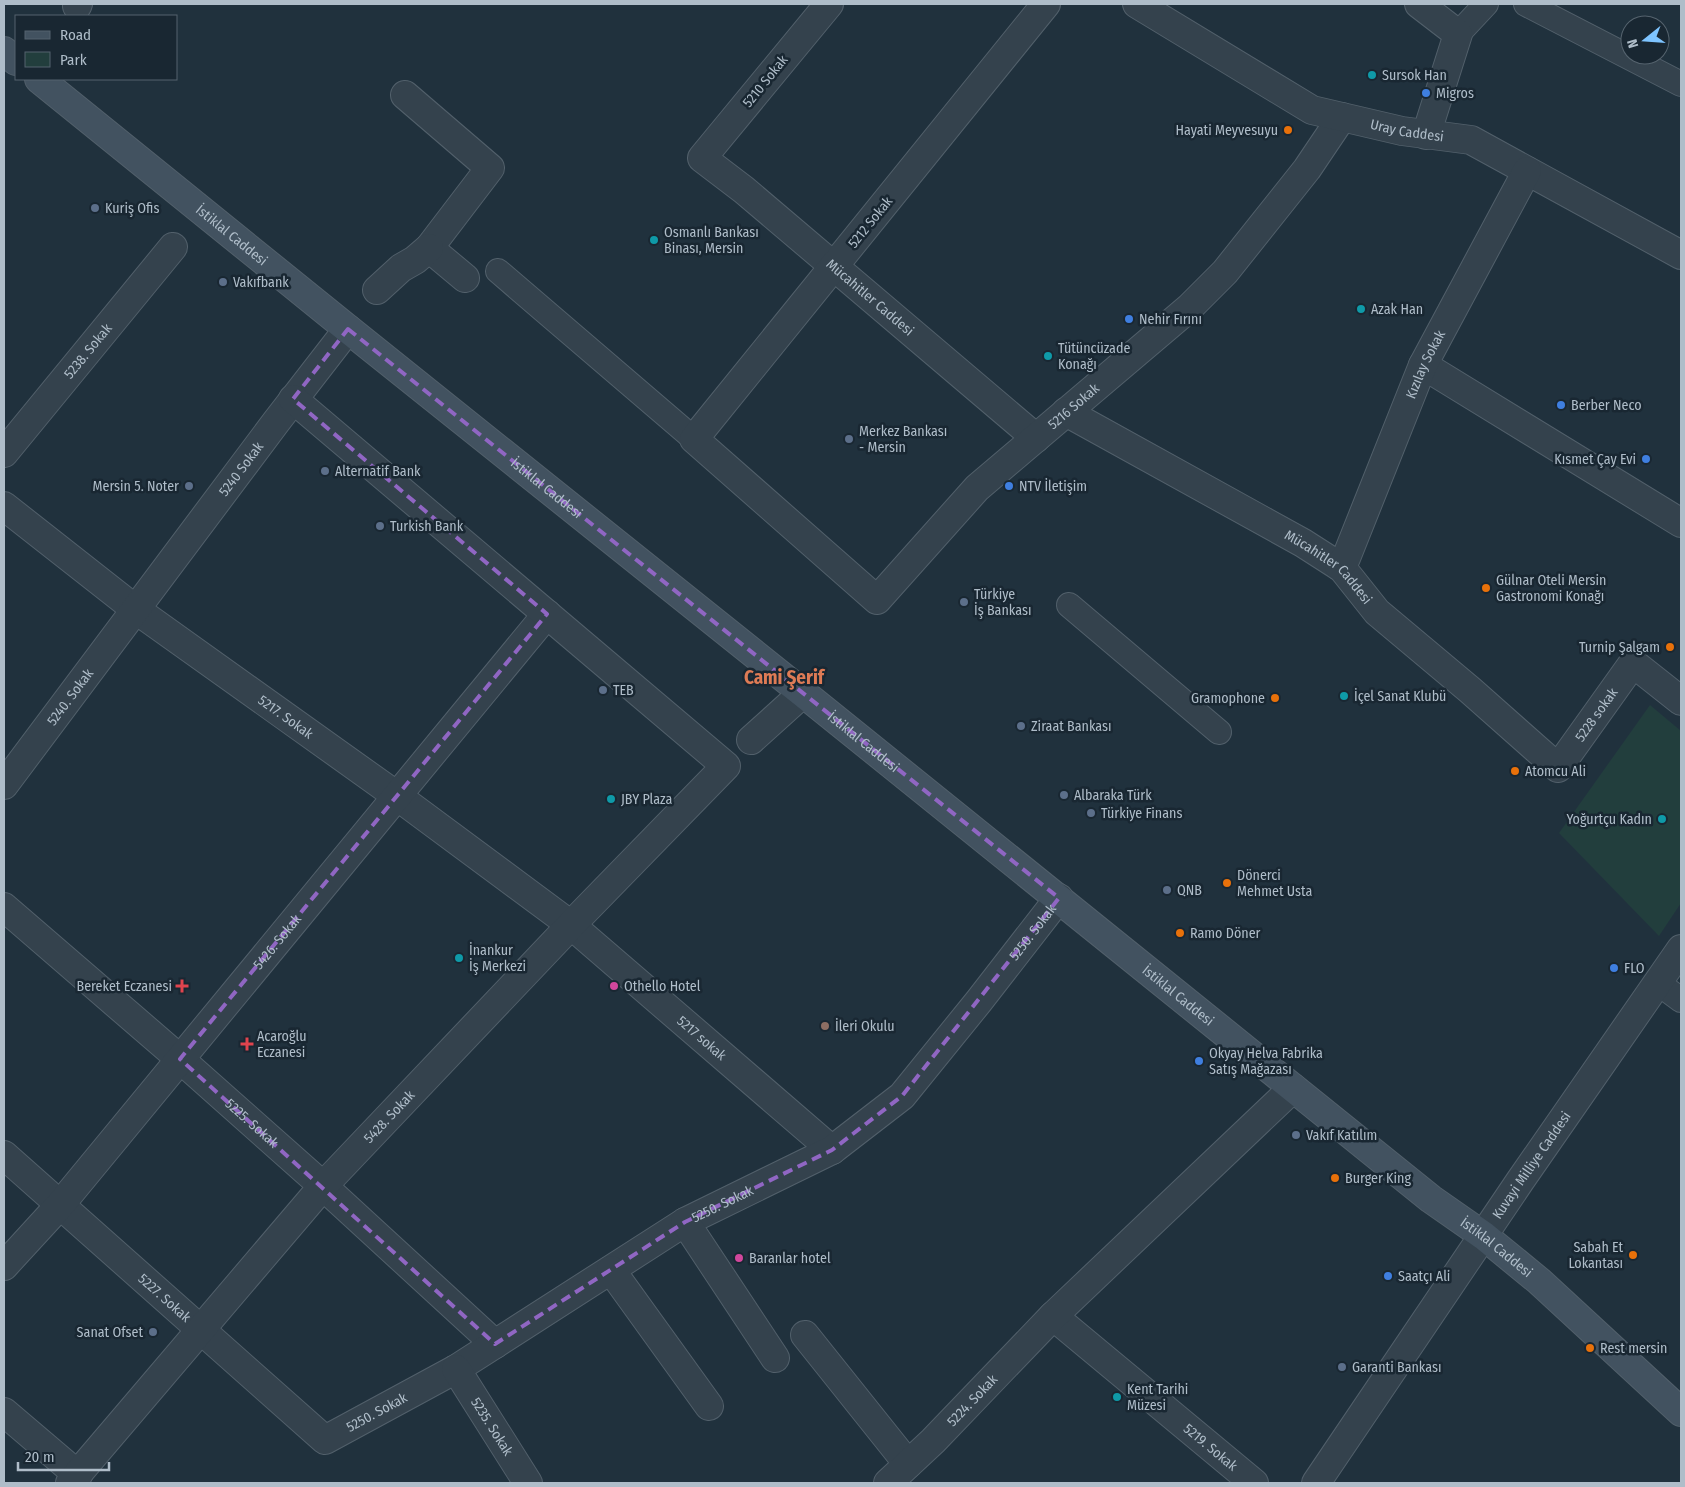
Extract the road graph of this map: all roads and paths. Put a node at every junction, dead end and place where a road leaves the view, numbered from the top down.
1 (829, 4) edge
2 (1046, 4) edge
3 (1137, 4) edge
4 (1419, 4) edge
5 (1486, 4) edge
6 (1526, 4) edge
7 (1458, 34) junction
8 (4, 51) edge
9 (15, 60) edge
10 (40, 80) edge
11 (1681, 84) edge
12 (405, 95) dead end
13 (1342, 117) junction
14 (1426, 134) junction
15 (702, 158) joint
16 (1527, 171) junction
17 (173, 247) dead end
18 (429, 248) junction
19 (1681, 255) edge
20 (834, 266) junction
21 (498, 270) dead end
22 (465, 278) dead end
23 (377, 290) dead end
24 (348, 329) junction
25 (1423, 365) junction
26 (293, 399) junction
27 (1066, 412) junction
28 (1036, 438) junction
29 (694, 439) junction
30 (4, 453) edge
31 (4, 506) edge
32 (1681, 523) edge
33 (1340, 566) junction
34 (1069, 605) dead end
35 (135, 609) junction
36 (547, 614) junction
37 (803, 692) junction
38 (1681, 701) edge
39 (1219, 732) dead end
40 (751, 740) dead end
41 (1558, 768) joint
42 (4, 785) edge
43 (397, 796) junction
44 (1059, 898) junction
45 (4, 907) edge
46 (571, 924) junction
47 (1681, 949) edge
48 (1658, 983) junction
49 (1681, 1000) edge
50 (180, 1059) junction
51 (1294, 1088) junction
52 (832, 1150) junction
53 (4, 1155) edge
54 (323, 1186) junction
55 (60, 1205) junction
56 (685, 1222) junction
57 (1484, 1236) junction
58 (4, 1266) edge
59 (611, 1270) junction
60 (1053, 1316) junction
61 (202, 1330) junction
62 (805, 1335) dead end
63 (495, 1344) junction
64 (775, 1358) dead end
65 (456, 1370) junction
66 (709, 1406) dead end
67 (4, 1412) edge
68 (1681, 1412) edge
69 (325, 1440) joint
70 (908, 1464) junction
71 (74, 1479) edge
72 (1325, 1480) edge
73 (528, 1483) edge
74 (888, 1483) edge
75 (1254, 1483) edge

1 - 15 street, 5210 Sokak
2 - 20 street, 5212 Sokak
3 - 13 street, Uray Caddesi
4 - 7 street
5 - 7 street
6 - 11 street
7 - 14 street
8 - 9 main road
10 - 24 main road, İstiklal Caddesi
12 - 18 street
13 - 14 street, Uray Caddesi
13 - 27 street, 5216 Sokak
14 - 16 street, Uray Caddesi
15 - 20 street, Mücahitler Caddesi
16 - 19 street, Uray Caddesi
16 - 25 street, Kızılay Sokak
17 - 30 street, 5238. Sokak
18 - 22 street
18 - 23 street
20 - 28 street, Mücahitler Caddesi
20 - 29 street, 5212 Sokak
21 - 29 street
24 - 26 street, 5240 Sokak
24 - 37 main road, İstiklal Caddesi
25 - 32 street
25 - 33 street, Kızılay Sokak
26 - 35 street, 5240 Sokak
26 - 36 street
27 - 28 street, 5216 Sokak
27 - 33 street, Mücahitler Caddesi
28 - 29 street, 5216 Sokak
31 - 35 street, 5217. Sokak
33 - 41 street, Mücahitler Caddesi
34 - 39 street
35 - 42 street, 5240. Sokak
35 - 43 street, 5217. Sokak
36 - 43 street, 5426. Sokak
36 - 46 street, 5428. Sokak
37 - 40 street
37 - 44 main road, İstiklal Caddesi
38 - 41 street, 5228 sokak
43 - 46 street, 5217. Sokak
43 - 50 street, 5426. Sokak
44 - 51 main road, İstiklal Caddesi
44 - 52 street, 5250. Sokak
45 - 50 street, 5225. Sokak
46 - 52 street, 5217 sokak
46 - 54 street, 5428. Sokak
47 - 48 street, Kuvayi Milliye Caddesi
48 - 49 street
48 - 57 street, Kuvayi Milliye Caddesi
50 - 54 street, 5225. Sokak
50 - 55 street, 5426. Sokak
51 - 57 main road, İstiklal Caddesi
51 - 60 street, 5224. Sokak
52 - 56 street, 5250. Sokak
53 - 55 street, 5227. Sokak
54 - 61 street, 5428. Sokak
54 - 63 street, 5225. Sokak
55 - 58 street, 5426. Sokak
55 - 61 street, 5227. Sokak
56 - 59 street, 5250. Sokak
56 - 64 street
57 - 68 main road, İstiklal Caddesi
57 - 72 street, Kuvayi Milliye Caddesi
59 - 63 street, 5250. Sokak
59 - 66 street
60 - 70 street, 5224. Sokak
60 - 75 street, 5219. Sokak
61 - 69 street, 5227. Sokak
61 - 71 street, 5428. Sokak
62 - 70 street
63 - 65 street, 5250. Sokak
65 - 69 street, 5250. Sokak
65 - 73 street, 5235. Sokak
67 - 71 street
70 - 74 street, 5224. Sokak

